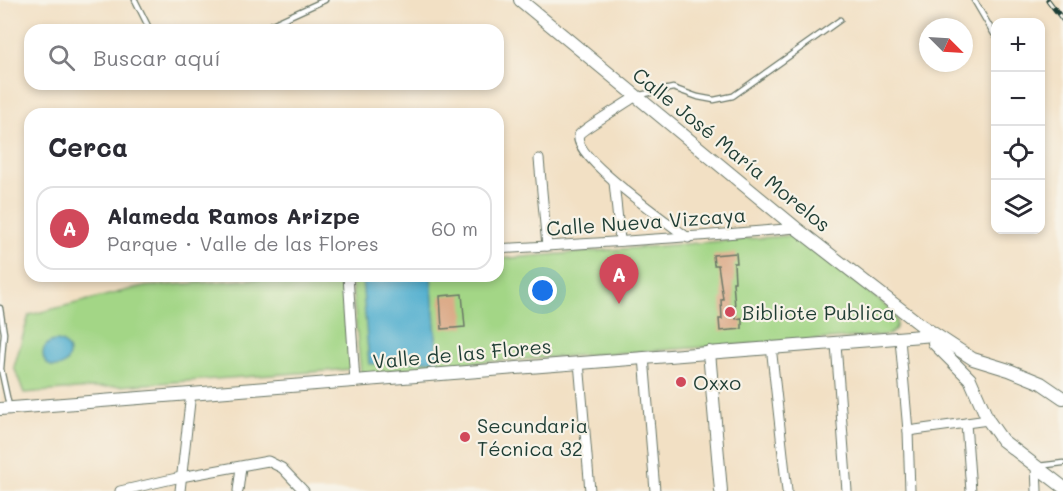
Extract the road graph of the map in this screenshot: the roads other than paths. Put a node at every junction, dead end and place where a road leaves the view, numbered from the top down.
1 (135, 0) edge
2 (325, 0) edge
3 (520, 0) edge
4 (974, 0) edge
5 (840, 20) dead end
6 (147, 24) edge
7 (272, 24) edge
8 (991, 28) edge
9 (636, 96) junction
10 (539, 159) dead end
11 (614, 182) junction
12 (796, 228) junction
13 (688, 238) junction
14 (620, 240) junction
15 (547, 246) junction
16 (504, 249) edge
17 (348, 282) edge
18 (0, 308) edge
19 (927, 332) junction
20 (900, 339) junction
21 (836, 344) junction
22 (771, 346) junction
23 (709, 352) junction
24 (644, 357) junction
25 (579, 362) junction
26 (0, 369) edge
27 (355, 382) junction
28 (191, 393) junction
29 (1063, 398) edge
30 (5, 408) edge
31 (988, 420) junction
32 (966, 423) junction
33 (908, 431) junction
34 (1063, 463) edge
35 (1036, 466) junction
36 (241, 467) junction
37 (181, 477) junction
38 (297, 487) edge
39 (1063, 487) edge
40 (120, 491) edge
41 (180, 491) edge
42 (238, 491) edge
43 (304, 491) edge
44 (590, 491) edge
45 (655, 491) edge
46 (721, 491) edge
47 (787, 491) edge
48 (847, 491) edge
49 (910, 491) edge
50 (971, 491) edge
51 (1037, 491) edge

1 - 6 lane
2 - 7 lane
3 - 9 street, Calle José María Morelos
4 - 8 lane
5 - 9 lane
9 - 11 street
9 - 12 street, Calle José María Morelos
10 - 15 street
11 - 13 street
11 - 14 street
12 - 13 street, Calle Nueva Vizcaya
12 - 19 street, Calle José María Morelos
13 - 14 street, Calle Nueva Vizcaya
14 - 15 street, Calle Nueva Vizcaya
15 - 16 street, Calle Nueva Vizcaya
17 - 27 street
18 - 26 lane
19 - 20 street, Valle de las Flores
19 - 29 street, Calle José María Morelos
19 - 31 street, Calle José María Morelos
20 - 21 street, Valle de las Flores
20 - 33 street
21 - 22 street, Valle de las Flores
21 - 48 street
22 - 23 street, Valle de las Flores
22 - 47 street
23 - 24 street, Valle de las Flores
23 - 46 street
24 - 25 street, Valle de las Flores
24 - 45 street
25 - 27 street, Valle de las Flores
25 - 44 street
26 - 30 lane
27 - 28 street, Valle de las Flores
28 - 30 street, Valle de las Flores
28 - 37 street
31 - 32 street
31 - 35 street, Calle José María Morelos
32 - 33 street
32 - 50 street
33 - 49 street
34 - 35 lane
35 - 39 street, Calle José María Morelos
35 - 51 street
36 - 37 street
36 - 38 street
36 - 42 street
37 - 40 street
37 - 41 street
38 - 43 street

